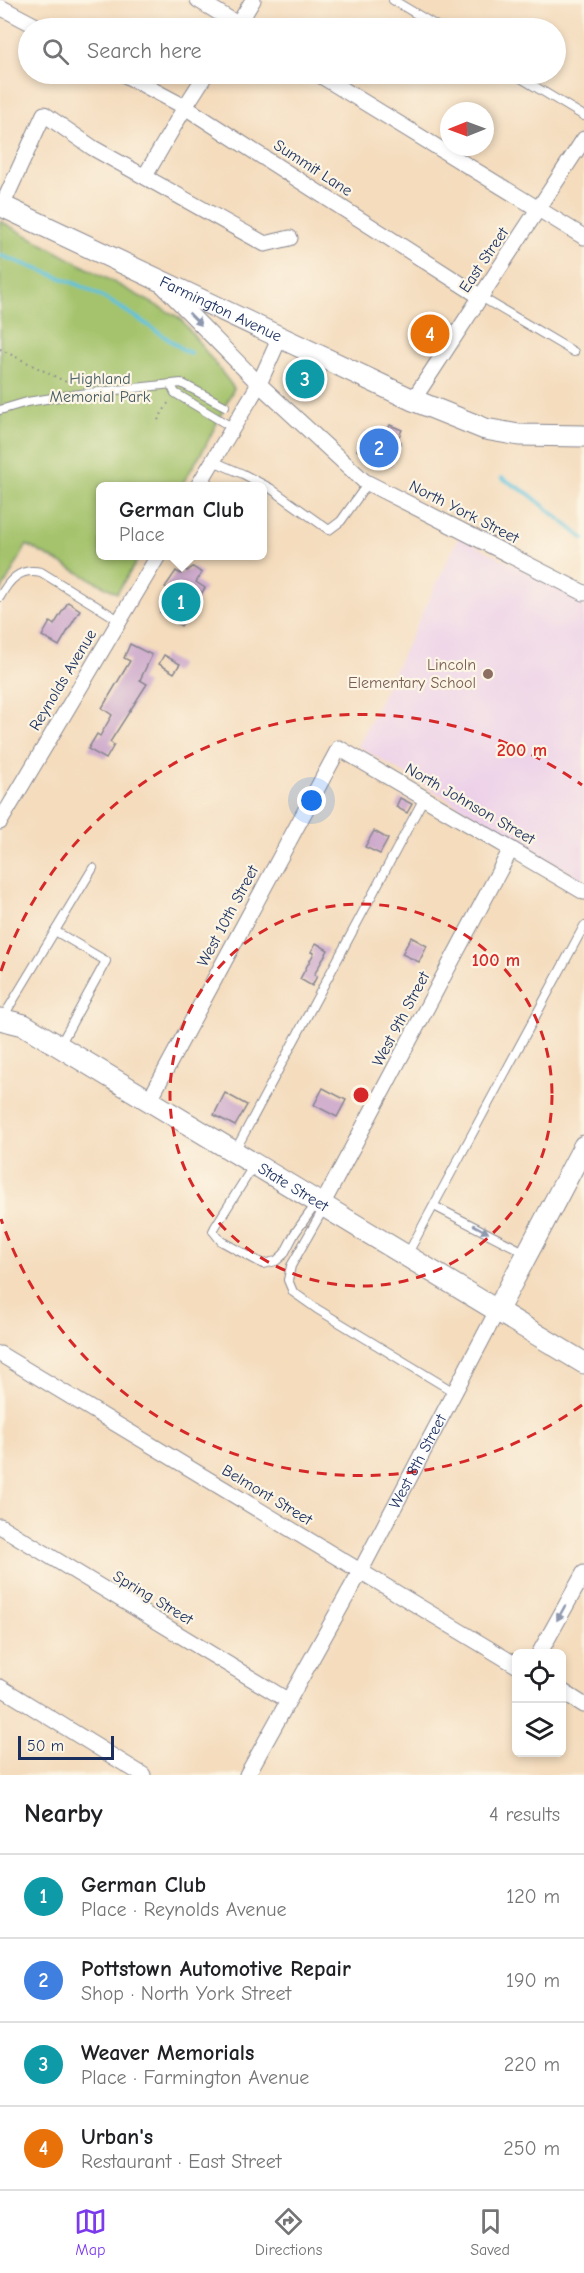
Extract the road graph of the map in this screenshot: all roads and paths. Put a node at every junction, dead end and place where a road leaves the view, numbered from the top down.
1 (198, 0) edge
2 (253, 0) edge
3 (393, 0) edge
4 (0, 7) edge
5 (21, 18) edge
6 (225, 18) edge
7 (244, 18) edge
8 (423, 18) edge
9 (142, 84) edge
10 (200, 84) edge
11 (334, 84) edge
12 (531, 84) edge
13 (185, 107) junction
14 (584, 116) edge
15 (584, 139) edge
16 (145, 177) junction
17 (1, 206) edge
18 (539, 210) junction
19 (584, 237) edge
20 (290, 238) dead end
21 (154, 278) junction
22 (481, 297) junction
23 (280, 337) junction
24 (0, 349) edge
25 (574, 352) dead end
26 (261, 380) junction
27 (173, 389) junction
28 (90, 393) junction
29 (412, 400) junction
30 (225, 406) dead end
31 (0, 410) edge
32 (158, 420) dead end
33 (233, 428) junction
34 (584, 436) edge
35 (213, 461) junction
36 (200, 482) edge
37 (258, 482) edge
38 (368, 483) junction
39 (267, 486) edge
40 (155, 560) edge
41 (584, 593) edge
42 (0, 597) edge
43 (119, 620) junction
44 (339, 748) joint
45 (424, 798) junction
46 (0, 822) edge
47 (511, 849) junction
48 (93, 868) dead end
49 (584, 892) edge
50 (584, 926) edge
51 (56, 931) junction
52 (1, 1019) edge
53 (59, 1047) junction
54 (150, 1101) junction
55 (584, 1146) edge
56 (234, 1152) junction
57 (254, 1165) junction
58 (321, 1205) junction
59 (434, 1206) junction
60 (527, 1254) junction
61 (406, 1256) junction
62 (497, 1311) junction
63 (0, 1354) edge
64 (584, 1362) edge
65 (454, 1392) junction
66 (0, 1526) edge
67 (360, 1572) junction
68 (584, 1573) edge
69 (541, 1649) edge
70 (512, 1663) edge
71 (0, 1687) edge
72 (566, 1694) edge
73 (287, 1700) junction
74 (584, 1705) edge
75 (143, 1775) edge
76 (247, 1775) edge

1 - 6 street
2 - 7 street
3 - 8 lane
4 - 5 street
9 - 13 street, Summit Lane
10 - 13 street
11 - 18 street
12 - 14 lane
13 - 16 street
13 - 22 street, Summit Lane
15 - 18 street, East Street
16 - 17 street
16 - 20 street
17 - 21 street, Farmington Avenue
18 - 19 street
18 - 22 street, East Street
21 - 23 street, Farmington Avenue
21 -> 26 street, North York Street
22 - 25 lane
22 - 29 street, East Street
23 - 26 street
23 - 29 street, Farmington Avenue
24 - 28 path
26 - 33 street
26 - 38 street, North York Street
27 - 28 lane
27 - 30 lane
27 - 32 path
27 - 33 lane
28 - 31 lane
29 - 34 street, Farmington Avenue
33 - 35 street
35 - 36 street
35 - 37 lane
38 - 39 lane
38 - 41 street, North York Street
40 - 43 street, Reynolds Avenue
42 - 43 lane
43 - 46 street, Reynolds Avenue
44 - 45 street, North Johnson Street
44 - 54 street, West 10th Street
45 - 47 street, North Johnson Street
45 - 56 lane
47 - 49 street, North Johnson Street
47 - 58 street, West 9th Street
48 - 51 lane
50 - 59 lane
51 - 52 lane
51 - 53 lane
52 - 53 street, State Street
53 - 54 street, State Street
54 - 56 street, State Street
55 - 60 street, West 8th Street
56 - 57 street, State Street
57 - 58 street, State Street
57 - 58 lane
58 - 61 street, State Street
58 - 65 lane
59 -> 60 lane
59 - 61 lane
60 - 62 street, West 8th Street
61 - 62 street, State Street
62 - 64 street, State Street
62 - 65 street, West 8th Street
63 - 67 street, Belmont Street
65 - 67 street, West 8th Street
66 - 73 street, Spring Street
67 - 70 street, Belmont Street
67 - 73 street, West 8th Street
68 -> 69 street
71 - 75 street
72 - 74 street
73 - 76 street, West 8th Street

